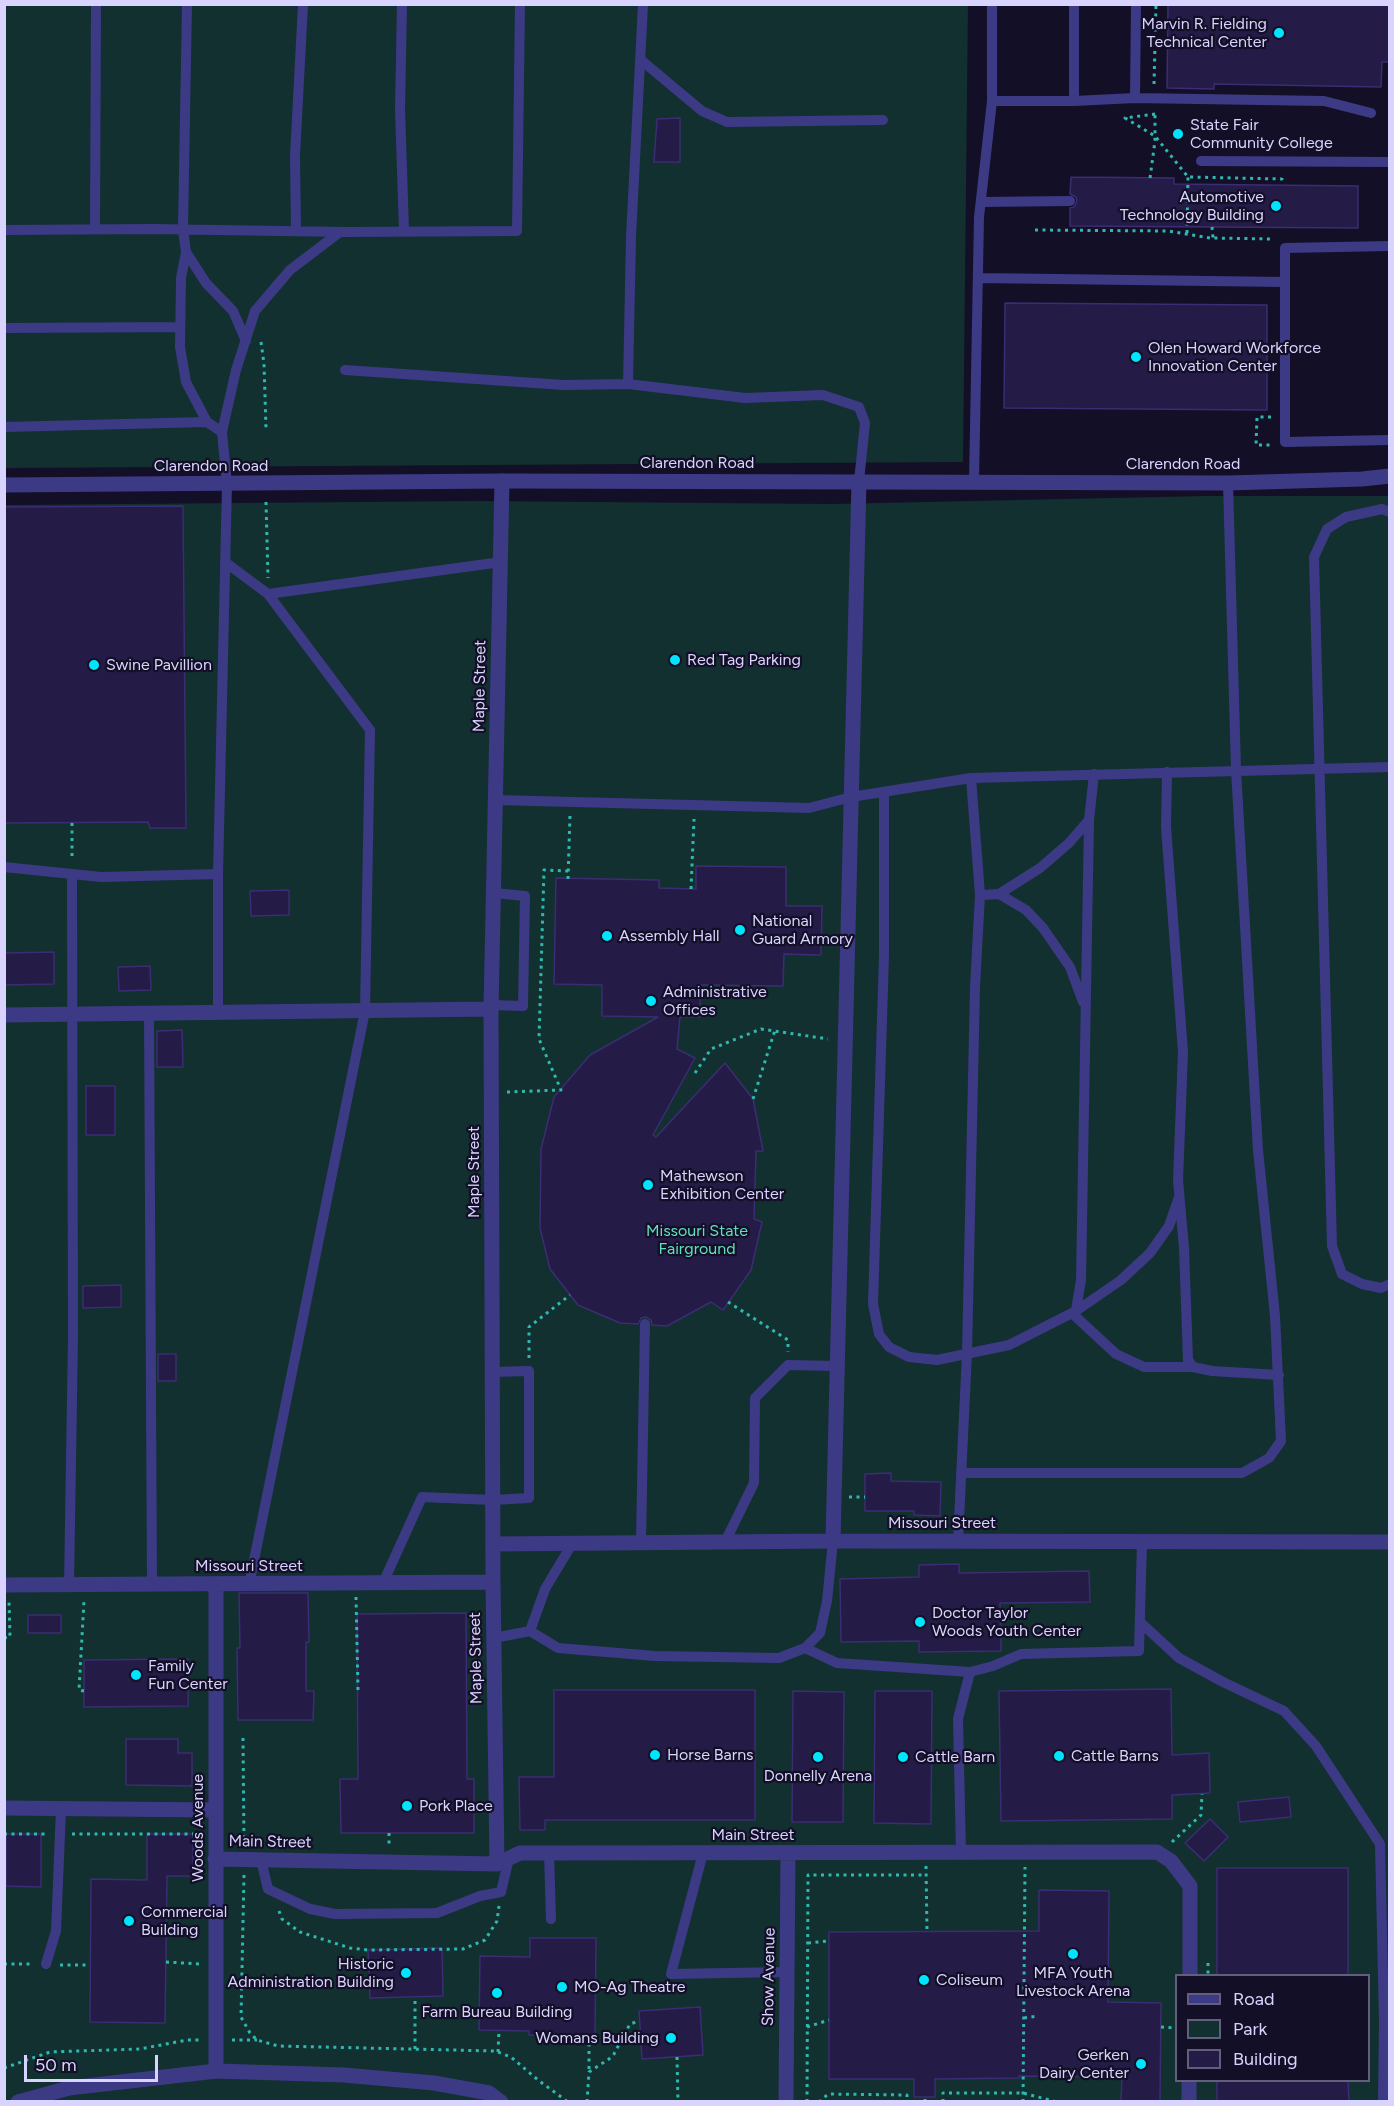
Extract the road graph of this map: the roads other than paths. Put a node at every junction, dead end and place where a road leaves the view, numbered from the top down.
1 (96, 4) edge
2 (187, 4) edge
3 (303, 4) edge
4 (402, 4) edge
5 (520, 4) edge
6 (644, 4) edge
7 (992, 4) edge
8 (1074, 4) edge
9 (1136, 4) edge
10 (641, 60) junction
11 (1135, 98) junction
12 (992, 101) junction
13 (1074, 101) junction
14 (1371, 113) dead end
15 (883, 120) dead end
16 (1201, 161) dead end
17 (1389, 162) edge
18 (1070, 201) dead end
19 (981, 202) junction
20 (95, 229) junction
21 (183, 229) junction
22 (4, 230) edge
23 (296, 231) junction
24 (404, 231) junction
25 (340, 232) junction
26 (1389, 246) edge
27 (186, 252) junction
28 (978, 278) junction
29 (1285, 282) junction
30 (180, 327) junction
31 (4, 328) edge
32 (246, 341) junction
33 (345, 370) dead end
34 (628, 384) junction
35 (207, 422) junction
36 (4, 427) edge
37 (222, 432) junction
38 (1389, 440) edge
39 (1389, 476) edge
40 (502, 481) junction
41 (974, 481) junction
42 (859, 482) junction
43 (1228, 483) junction
44 (4, 484) edge
45 (227, 484) junction
46 (1389, 512) edge
47 (225, 562) junction
48 (501, 562) junction
49 (268, 594) junction
50 (1389, 767) edge
51 (1321, 768) junction
52 (1236, 770) junction
53 (1167, 772) junction
54 (1094, 774) junction
55 (971, 778) junction
56 (884, 792) junction
57 (851, 797) junction
58 (496, 800) junction
59 (1089, 820) junction
60 (4, 867) edge
61 (72, 874) junction
62 (218, 874) junction
63 (494, 893) junction
64 (999, 894) junction
65 (980, 895) junction
66 (491, 1007) junction
67 (1085, 1008) junction
68 (365, 1011) junction
69 (218, 1012) junction
70 (149, 1013) junction
71 (72, 1014) junction
72 (4, 1015) edge
73 (1179, 1197) junction
74 (1389, 1284) edge
75 (1076, 1311) junction
76 (645, 1324) dead end
77 (966, 1353) junction
78 (837, 1366) junction
79 (1193, 1366) junction
80 (493, 1372) junction
81 (1279, 1376) junction
82 (962, 1473) junction
83 (493, 1500) junction
84 (833, 1541) junction
85 (958, 1541) junction
86 (725, 1542) junction
87 (1142, 1542) junction
88 (1389, 1542) edge
89 (641, 1543) junction
90 (494, 1544) junction
91 (572, 1544) junction
92 (493, 1582) junction
93 (383, 1583) junction
94 (249, 1584) junction
95 (6, 1585) edge
96 (69, 1585) junction
97 (152, 1585) junction
98 (216, 1585) junction
99 (1140, 1622) junction
100 (530, 1631) junction
101 (494, 1638) junction
102 (805, 1648) junction
103 (970, 1672) junction
104 (4, 1808) edge
105 (61, 1809) junction
106 (216, 1810) junction
107 (549, 1853) junction
108 (703, 1853) junction
109 (788, 1853) junction
110 (961, 1853) junction
111 (215, 1859) junction
112 (261, 1860) junction
113 (503, 1861) junction
114 (1389, 1871) edge
115 (1381, 1884) junction
116 (551, 1919) dead end
117 (46, 1965) dead end
118 (787, 1972) junction
119 (1190, 1974) edge
120 (216, 2071) junction
121 (1189, 2082) edge
122 (18, 2102) edge
123 (501, 2102) edge
124 (786, 2102) edge
125 (1189, 2102) edge
126 (1383, 2102) edge

1 - 20 lane
2 - 21 lane
3 - 23 lane
4 - 24 lane
5 - 24 lane
6 - 10 lane
7 - 12 lane
8 - 13 lane
9 - 11 lane
10 - 15 lane
10 - 34 lane
11 - 13 lane
11 - 14 lane
12 - 13 lane
12 - 19 lane
16 - 17 lane
18 - 19 lane
19 - 28 lane
20 - 21 lane
20 - 22 lane
21 - 23 lane
21 - 27 lane
23 - 25 lane
24 - 25 lane
25 - 32 lane
26 - 29 lane
27 - 30 lane
27 - 32 lane
28 - 29 lane
28 - 41 lane
29 - 38 lane
30 - 31 lane
30 - 35 lane
32 - 37 lane
33 - 34 lane
34 - 42 lane
35 - 36 lane
35 - 37 lane
37 - 45 lane
39 - 43 street, Clarendon Road
40 - 42 street, Clarendon Road
40 - 45 street, Clarendon Road
40 - 48 street, Maple Street
41 - 42 street, Clarendon Road
41 - 43 street, Clarendon Road
42 - 57 street
43 - 52 lane
44 - 45 street, Clarendon Road
45 - 47 lane
46 - 51 lane
47 - 49 lane
47 - 62 lane
48 - 49 lane
48 - 58 street, Maple Street
49 - 68 lane
50 - 51 lane
51 - 52 lane
51 - 74 lane
52 - 53 lane
52 - 81 lane
53 - 54 lane
53 - 73 lane
54 - 55 lane
54 - 59 lane
55 - 56 lane
55 - 65 lane
56 - 57 lane
56 - 77 lane
57 - 58 lane
57 - 78 street
58 - 63 street, Maple Street
59 - 64 lane
59 - 67 lane
60 - 61 lane
61 - 62 lane
61 - 71 lane
62 - 69 lane
63 - 66 street, Maple Street
63 - 66 lane
64 - 65 lane
64 - 67 lane
65 - 77 lane
66 - 68 street
66 - 80 street, Maple Street
67 - 75 lane
68 - 69 street
68 - 94 lane
69 - 70 street
70 - 71 street
70 - 97 lane
71 - 72 street
71 - 96 lane
73 - 75 lane
73 - 79 lane
75 - 77 lane
75 - 79 lane
76 - 89 lane
77 - 82 lane
78 - 84 street
78 - 86 lane
79 - 81 lane
80 - 83 street, Maple Street
80 - 83 lane
81 - 82 lane
82 - 85 lane
83 - 90 street, Maple Street
83 - 93 lane
84 - 85 street, Missouri Street
84 - 86 street, Missouri Street
84 - 102 lane
85 - 87 street, Missouri Street
86 - 89 street, Missouri Street
87 - 88 street, Missouri Street
87 - 99 lane
89 - 91 street, Missouri Street
90 - 91 street, Missouri Street
90 - 92 street, Maple Street
91 - 100 lane
92 - 93 street, Missouri Street
92 - 101 street, Maple Street
93 - 94 street, Missouri Street
94 - 98 street, Missouri Street
95 - 96 street, Missouri Street
96 - 97 street, Missouri Street
97 - 98 street, Missouri Street
98 - 106 street, Woods Avenue
99 - 103 lane
99 - 115 lane
100 - 101 lane
100 - 102 lane
101 - 113 street, Maple Street
102 - 103 lane
103 - 110 lane
104 - 105 street
105 - 106 street
105 - 117 lane
106 - 111 street, Woods Avenue
107 - 108 street, Main Street
107 - 113 street, Main Street
107 - 116 lane
108 - 109 street, Main Street
108 - 118 lane
109 - 110 street, Main Street
109 - 118 street, Show Avenue
110 - 119 street, Main Street
111 - 112 street, Main Street
111 - 120 street, Woods Avenue
112 - 113 street, Main Street
112 - 113 lane
114 - 115 lane
115 - 126 lane
118 - 124 street, Show Avenue
120 - 122 street
120 - 123 street
121 - 125 street

